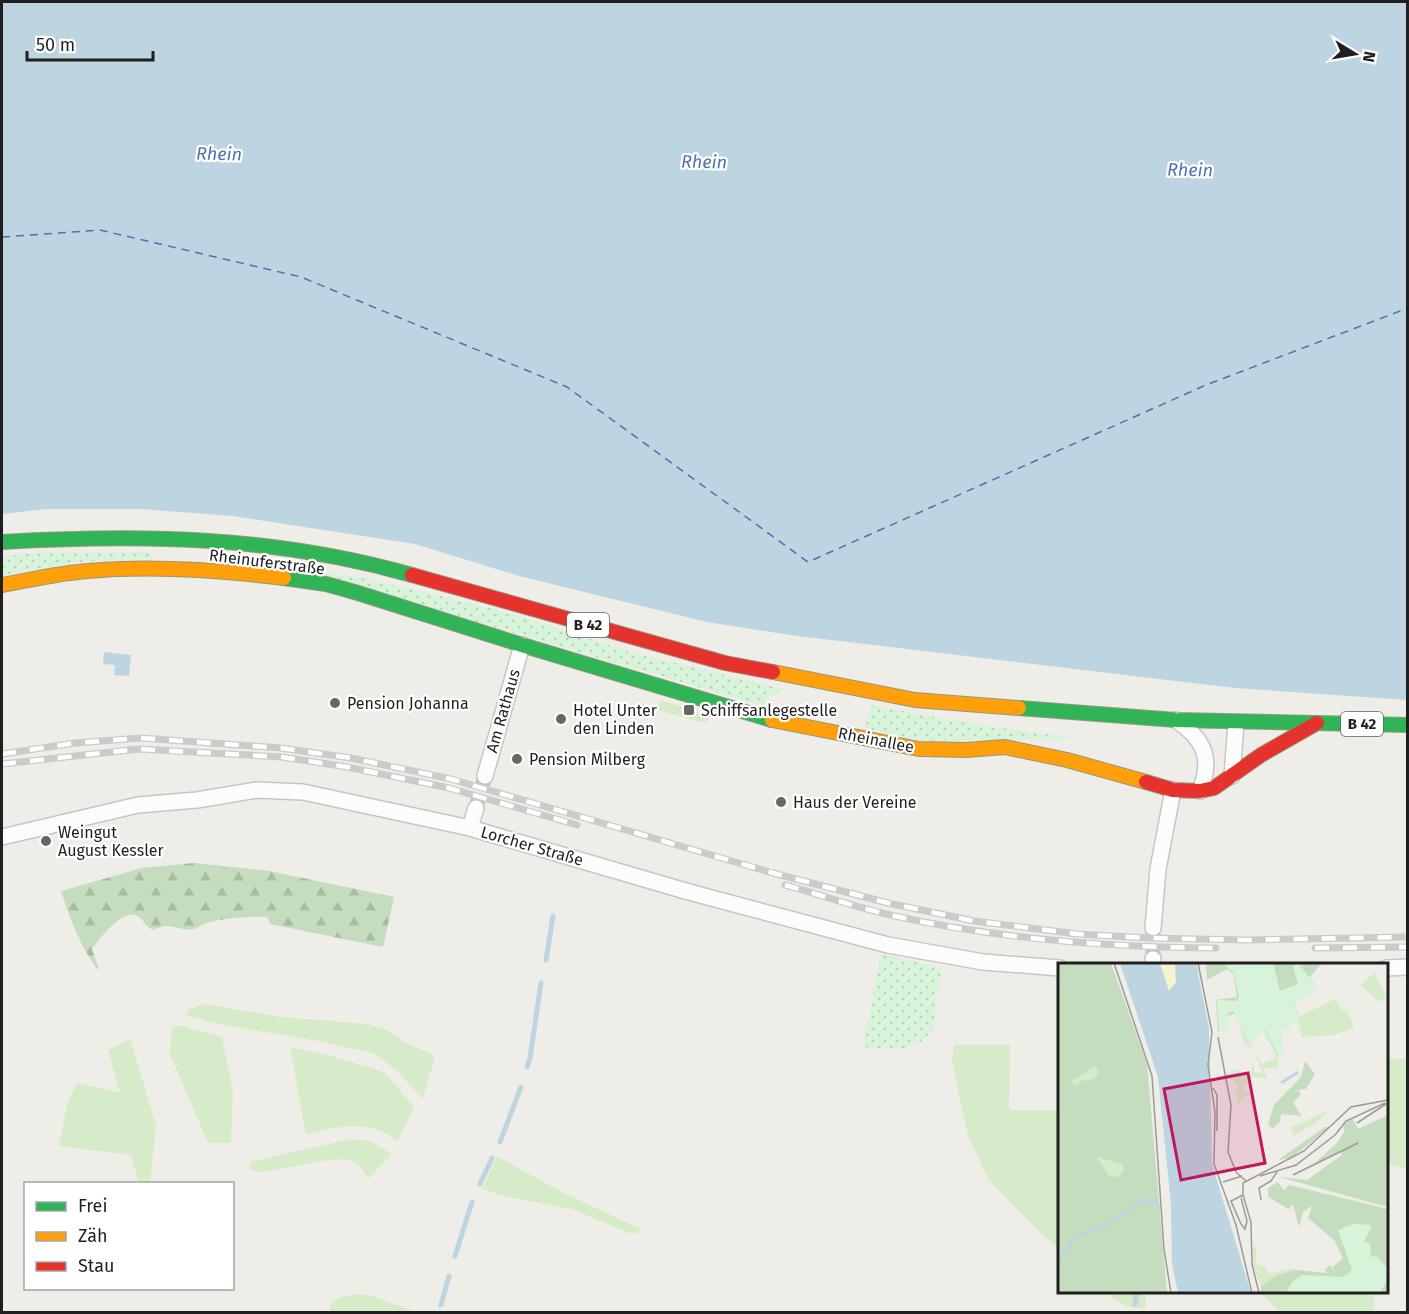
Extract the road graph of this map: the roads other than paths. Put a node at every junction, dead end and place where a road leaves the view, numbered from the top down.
1 (2, 542) edge
2 (2, 585) edge
3 (522, 645) junction
4 (1176, 720) junction
5 (1236, 723) junction
6 (1317, 723) junction
7 (1407, 725) edge
8 (485, 776) tunnel mouth
9 (1232, 776) junction
10 (1173, 790) junction
11 (1200, 791) junction
12 (476, 808) tunnel mouth
13 (470, 828) junction
14 (2, 837) edge
15 (1153, 928) tunnel mouth
16 (1407, 967) edge
17 (1058, 968) edge
18 (1388, 968) edge

1 - 4 main road, B 42
2 - 3 main road, Rheinuferstraße
3 - 8 street, Am Rathaus
3 - 10 main road, Rheinallee
4 - 5 main road, B 42
4 - 11 street
5 - 6 main road, B 42
5 - 9 street
6 - 7 main road, B 42
6 - 9 main road, Rheinallee
9 - 11 main road, Rheinallee
10 - 11 main road, Rheinallee
10 - 15 street
12 - 13 street
13 - 14 street, Lorcher Straße
13 - 17 street, Lorcher Straße
16 - 18 street

